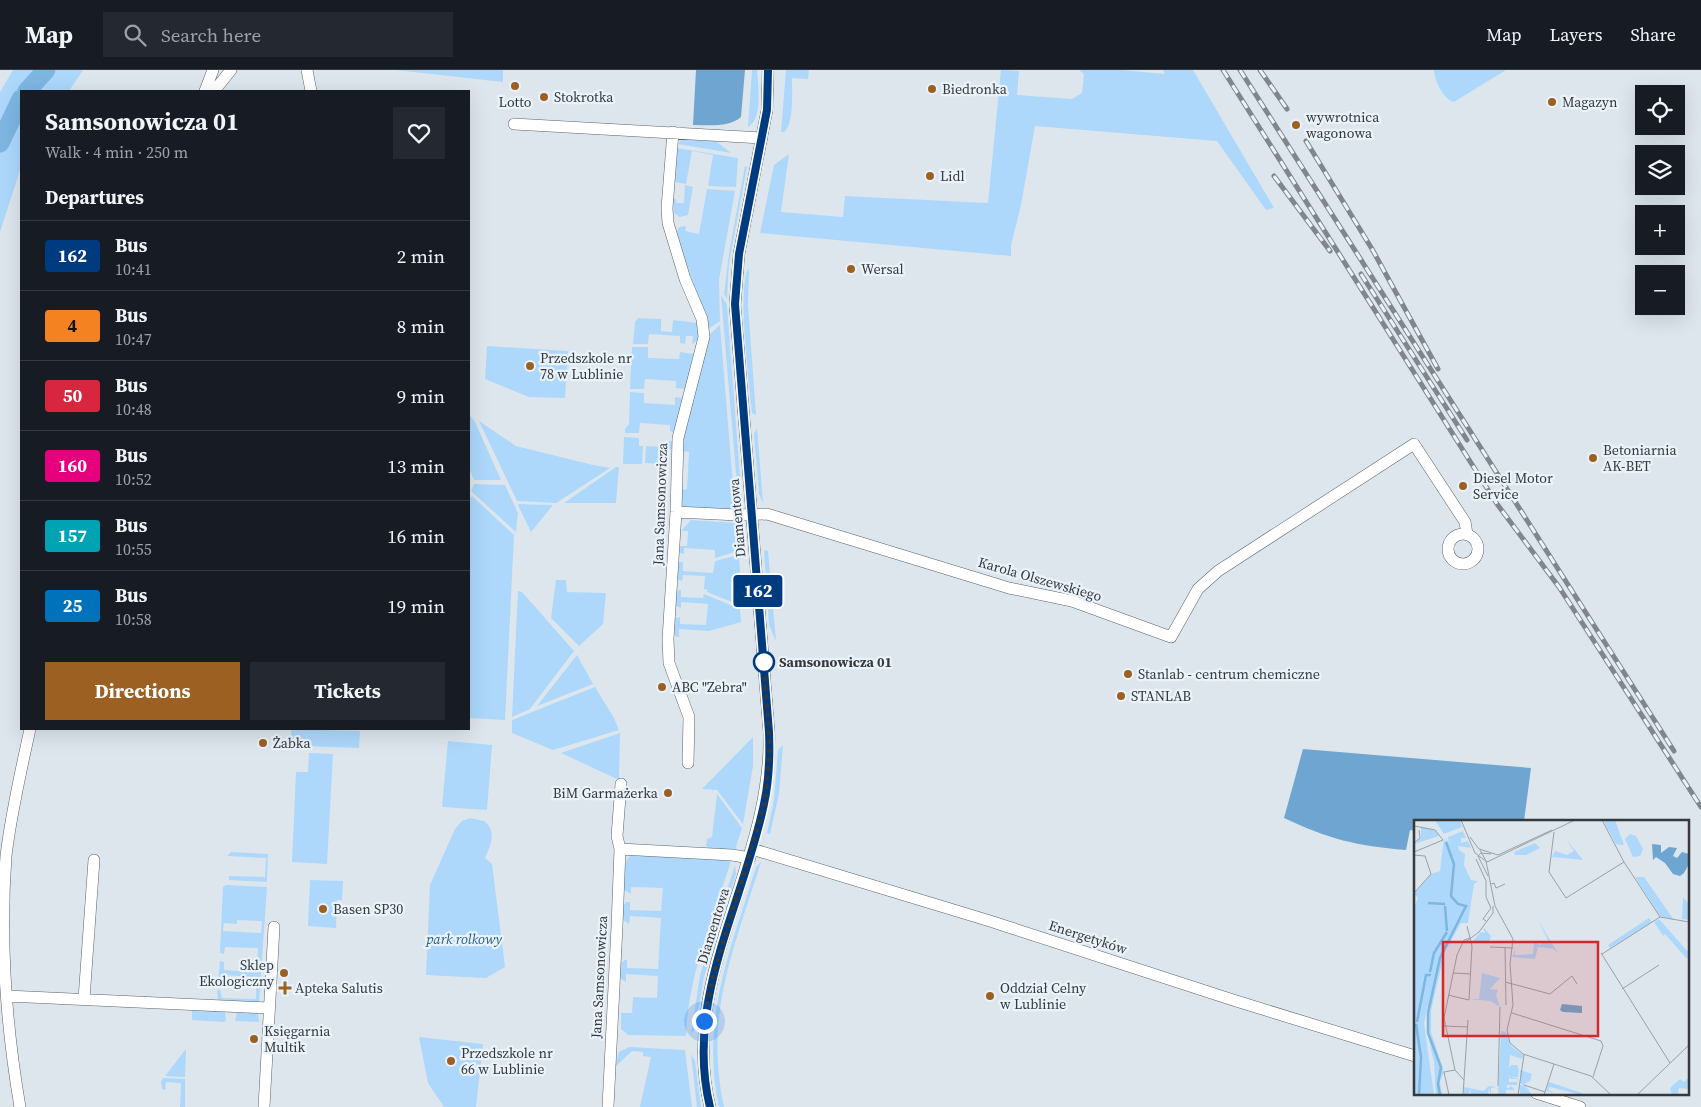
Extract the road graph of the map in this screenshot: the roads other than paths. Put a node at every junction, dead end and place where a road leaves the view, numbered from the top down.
1 (213, 70) edge
2 (231, 70) edge
3 (307, 70) edge
4 (768, 70) edge
5 (205, 90) edge
6 (215, 90) edge
7 (311, 90) edge
8 (514, 124) dead end
9 (673, 132) junction
10 (762, 138) junction
11 (676, 512) junction
12 (752, 515) junction
13 (1467, 534) dead end
14 (30, 730) edge
15 (688, 763) dead end
16 (621, 784) dead end
17 (620, 849) junction
18 (751, 854) junction
19 (94, 860) dead end
20 (274, 926) dead end
21 (7, 996) junction
22 (84, 999) junction
23 (269, 1008) junction
24 (1414, 1056) edge
25 (1539, 1094) edge
26 (20, 1107) edge
27 (264, 1107) edge
28 (608, 1107) edge
29 (710, 1107) edge
30 (1580, 1107) edge

1 - 5 street
2 - 6 street
3 - 7 street
4 - 10 street, Diamentowa
8 - 9 street
9 - 10 street
9 - 11 street, Jana Samsonowicza
10 - 12 street, Diamentowa
11 - 12 street
11 - 15 street, Jana Samsonowicza
12 - 13 street, Karola Olszewskiego
12 - 18 street, Diamentowa
14 - 21 street
16 - 17 street, Jana Samsonowicza
17 - 18 street, Energetyków
17 - 28 street, Jana Samsonowicza
18 - 24 street, Energetyków
18 - 29 street, Diamentowa
19 - 22 street
20 - 23 street
21 - 22 street
21 - 26 street
22 - 23 street
23 - 27 street
25 - 30 street

